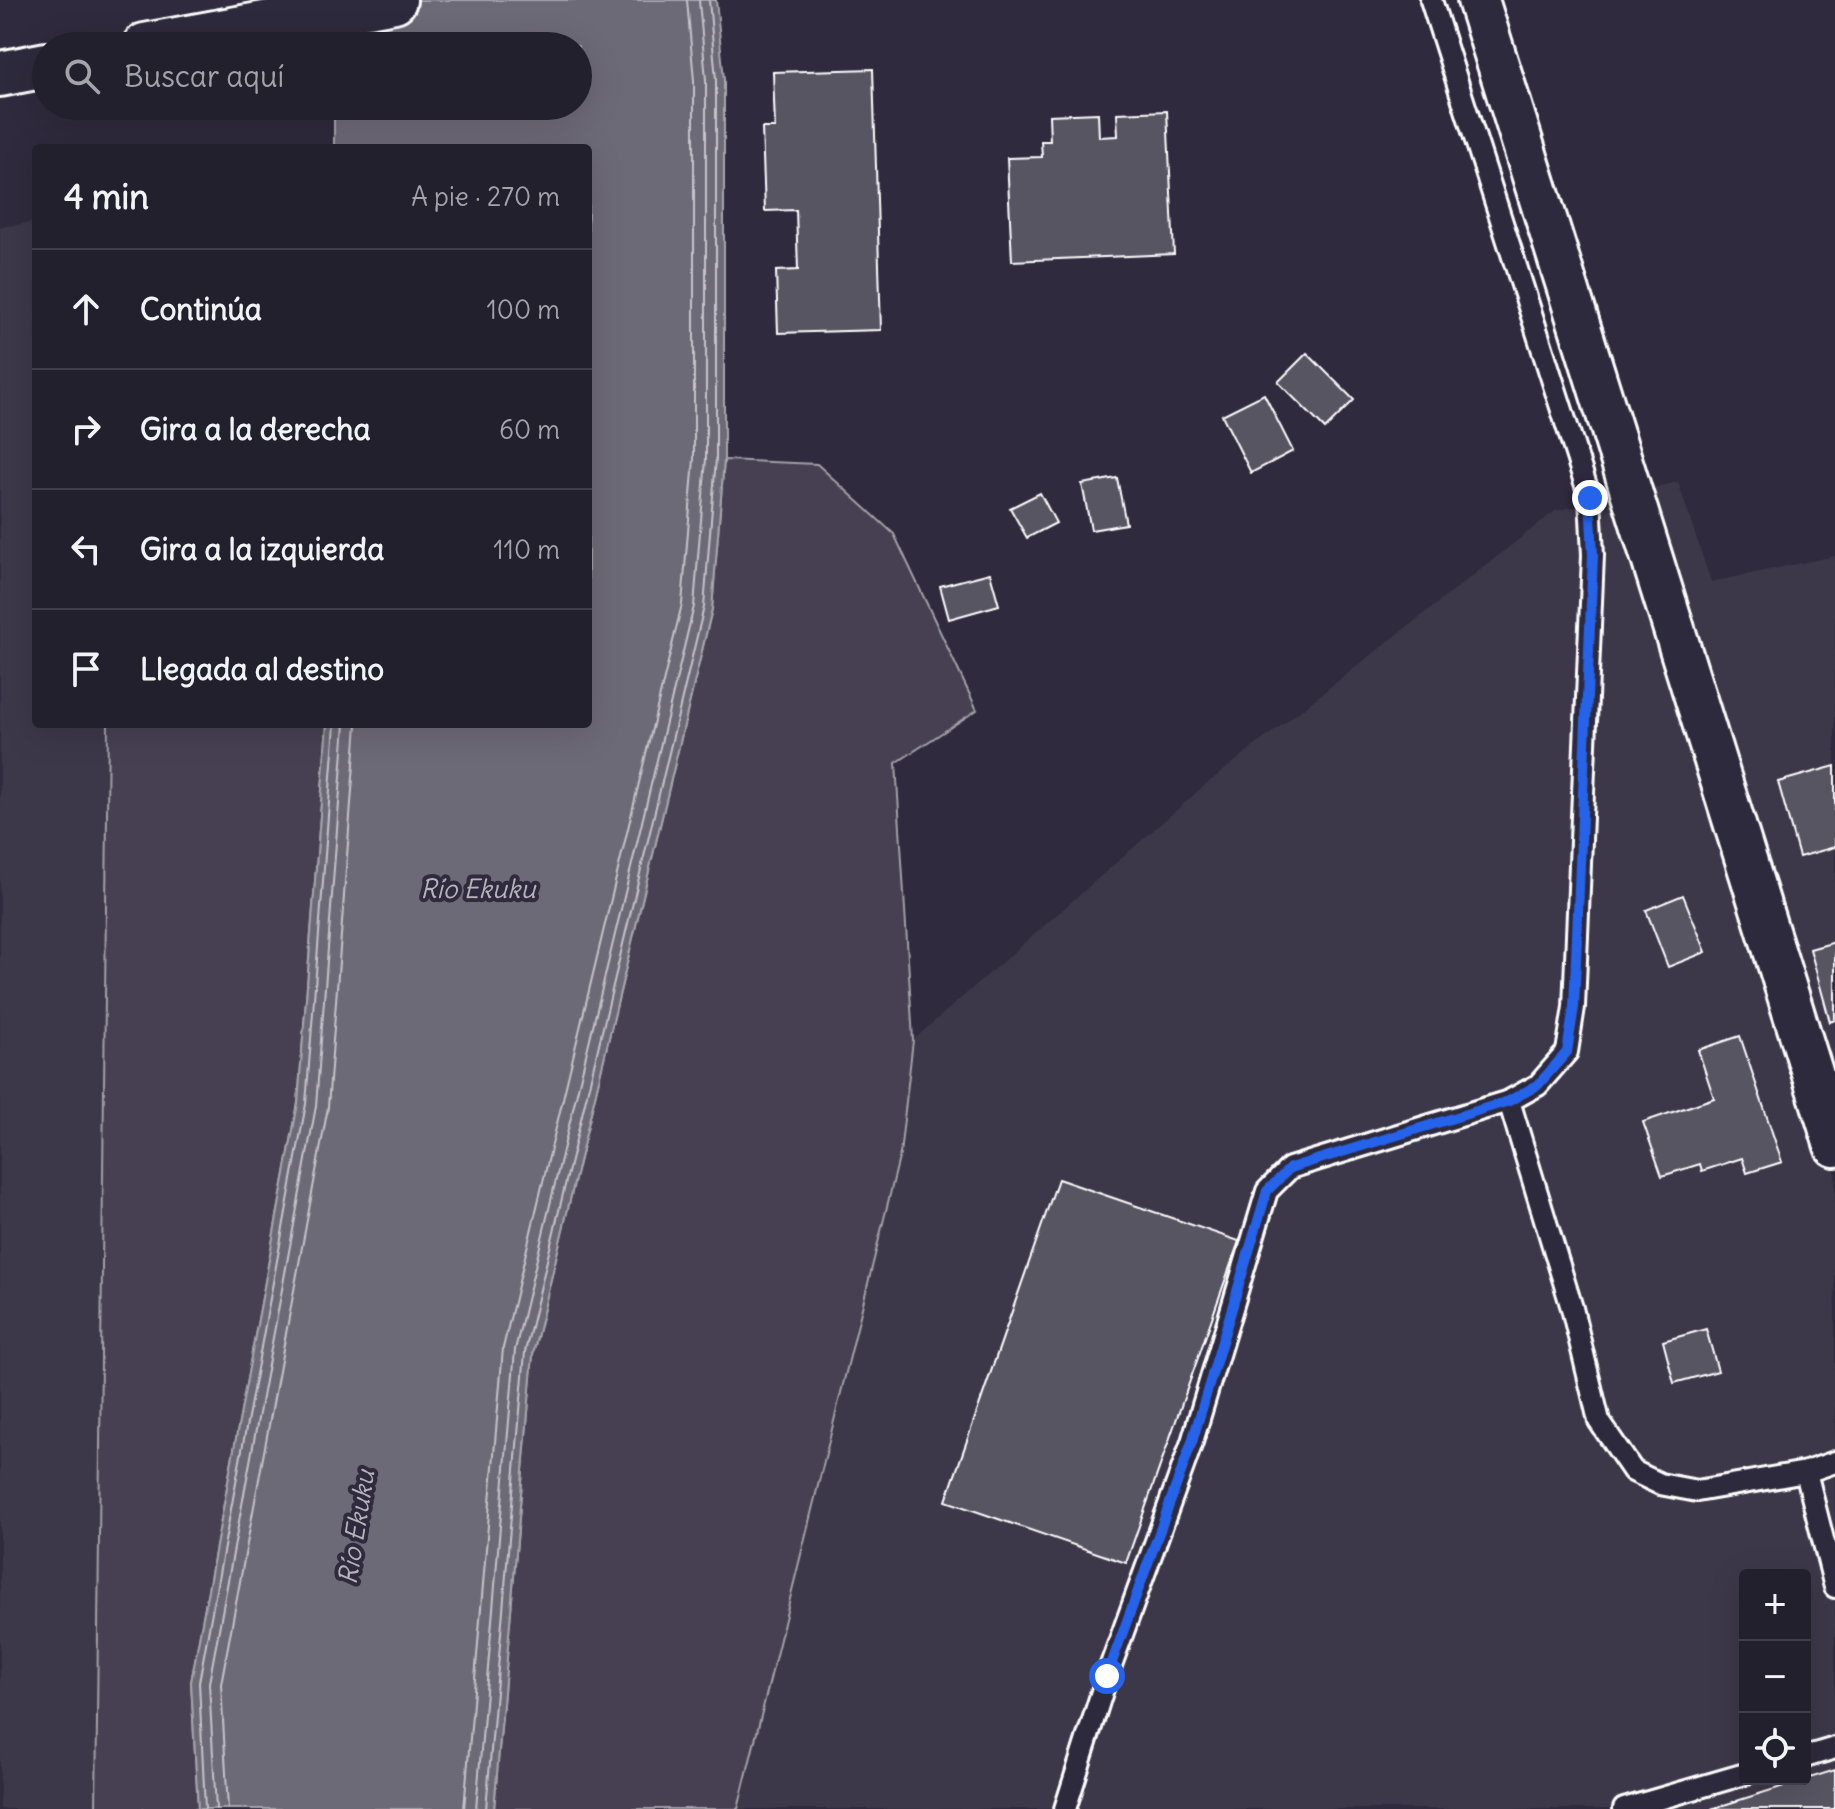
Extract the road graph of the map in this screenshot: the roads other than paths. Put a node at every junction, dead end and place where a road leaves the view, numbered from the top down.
1 (394, 0) edge
2 (1431, 0) edge
3 (1478, 0) edge
4 (217, 32) edge
5 (32, 68) edge
6 (0, 74) edge
7 (1509, 1101) junction
8 (1835, 1146) edge
9 (1835, 1462) edge
10 (1806, 1472) junction
11 (1835, 1587) edge
12 (1835, 1748) edge
13 (1811, 1755) edge
14 (1739, 1776) edge
15 (1065, 1809) edge
16 (1624, 1809) edge

1 - 4 main road
2 - 7 lane
3 - 8 street
5 - 6 main road
7 - 10 lane
7 - 15 lane
9 - 10 lane
10 - 11 lane
12 - 13 lane
14 - 16 lane

